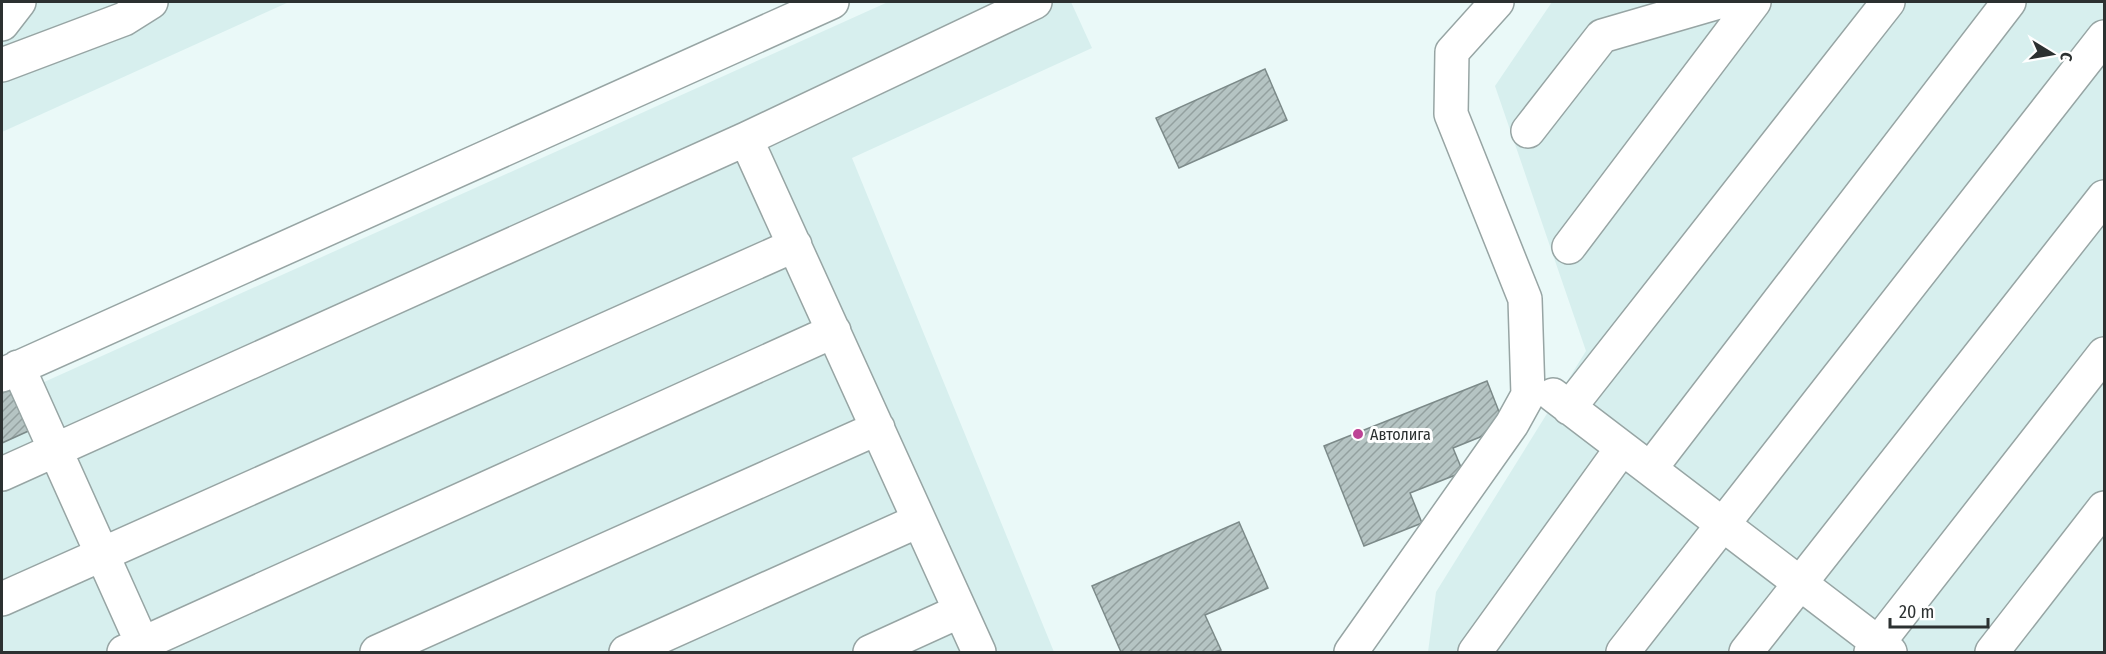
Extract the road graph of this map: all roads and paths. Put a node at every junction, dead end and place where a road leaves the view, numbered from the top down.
1 (19, 2) edge
2 (832, 2) edge
3 (1035, 2) edge
4 (1497, 2) edge
5 (1719, 2) edge
6 (1754, 2) edge
7 (1888, 2) edge
8 (2009, 2) edge
9 (146, 4) edge
10 (2, 24) edge
11 (2104, 37) edge
12 (2, 65) edge
13 (1528, 131) dead end
14 (747, 140) junction
15 (2104, 197) edge
16 (795, 245) junction
17 (1569, 247) dead end
18 (834, 331) junction
19 (2104, 354) edge
20 (10, 371) edge
21 (1528, 376) junction
22 (1569, 408) junction
23 (878, 428) junction
24 (1622, 448) junction
25 (55, 450) junction
26 (1650, 469) junction
27 (2, 474) edge
28 (2104, 508) edge
29 (918, 521) junction
30 (1722, 525) junction
31 (102, 554) junction
32 (1800, 584) junction
33 (2, 599) edge
34 (960, 611) junction
35 (1880, 649) edge
36 (137, 650) edge
37 (377, 652) edge
38 (626, 652) edge
39 (870, 652) edge
40 (980, 652) edge
41 (1351, 652) edge
42 (1475, 652) edge
43 (1623, 652) edge
44 (1746, 652) edge
45 (1992, 652) edge

1 - 10 lane
2 - 20 lane
3 - 14 lane
4 - 21 lane
5 - 13 lane
6 - 17 lane
7 - 22 lane
8 - 26 lane
9 - 12 lane
11 - 30 lane
14 - 16 lane
14 - 25 lane
15 - 32 lane
16 - 18 lane
16 - 31 lane
18 - 23 lane
18 - 36 lane
19 - 35 lane
20 - 25 lane
21 - 22 lane
21 - 41 lane
22 - 24 lane
23 - 29 lane
23 - 37 lane
24 - 26 lane
24 - 42 lane
25 - 27 lane
25 - 31 lane
26 - 30 lane
28 - 45 lane
29 - 34 lane
29 - 38 lane
30 - 32 lane
30 - 43 lane
31 - 33 lane
31 - 36 lane
32 - 35 lane
32 - 44 lane
34 - 39 lane
34 - 40 lane

